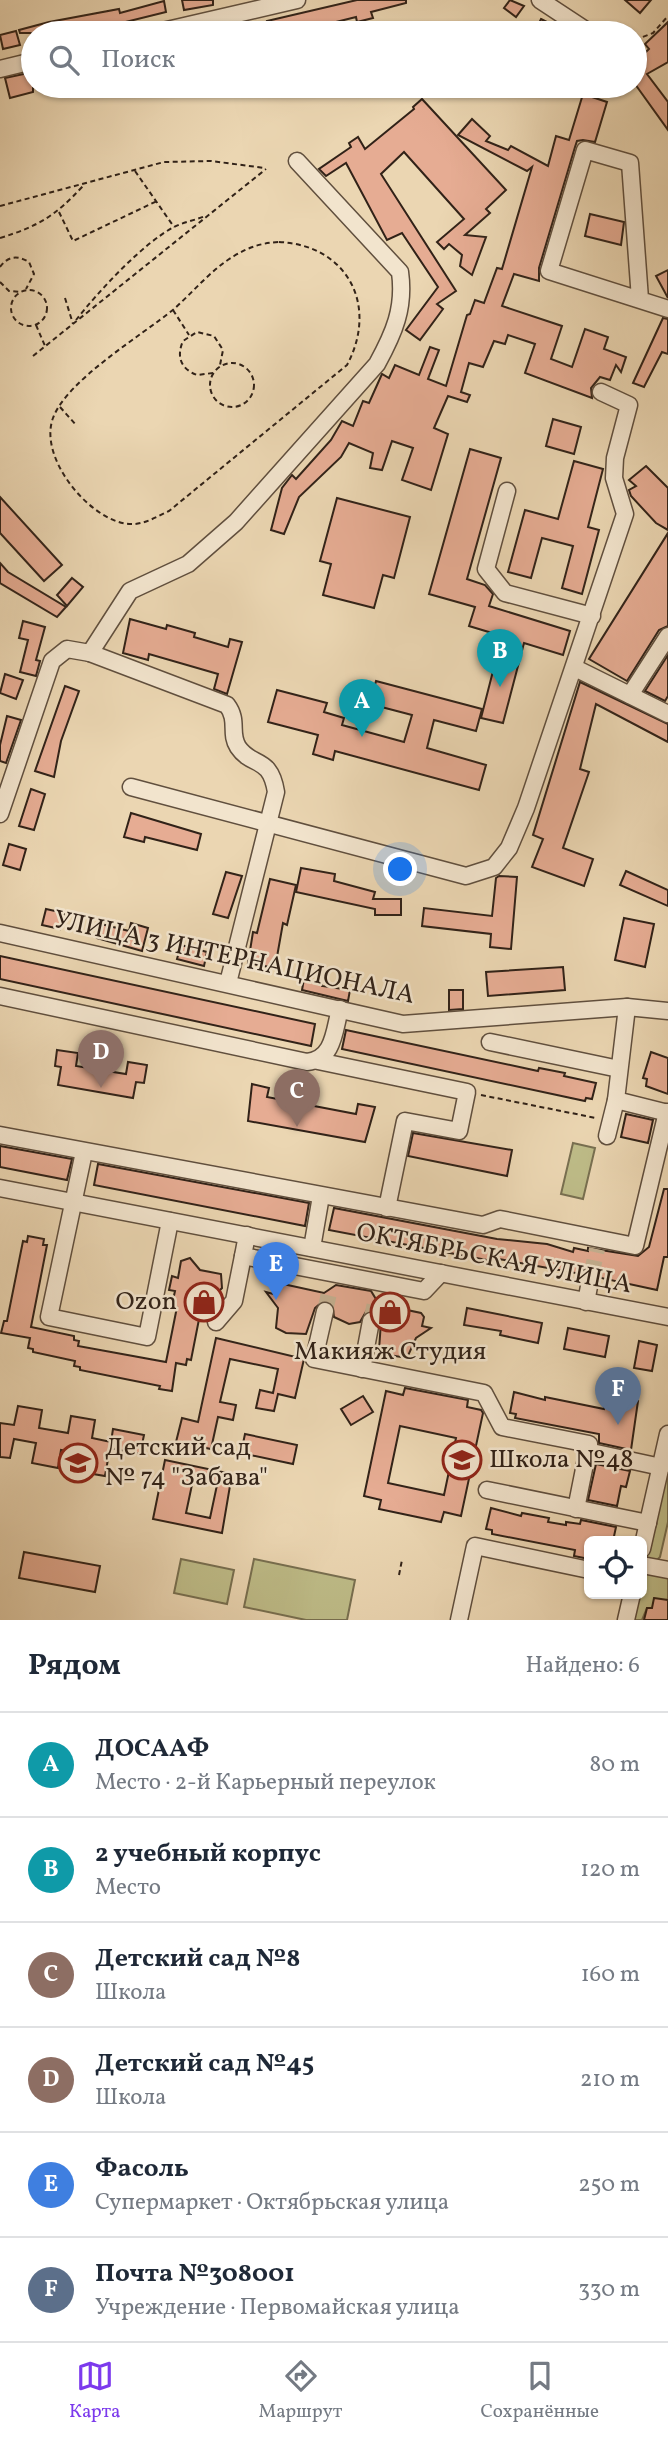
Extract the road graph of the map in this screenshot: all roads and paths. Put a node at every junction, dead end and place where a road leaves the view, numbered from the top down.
1 (298, 0) edge
2 (540, 0) edge
3 (668, 16) edge
4 (206, 21) edge
5 (572, 21) edge
6 (647, 35) edge
7 (21, 64) edge
8 (0, 69) edge
9 (297, 161) dead end
10 (134, 170) junction
11 (85, 185) junction
12 (157, 201) junction
13 (0, 206) edge
14 (59, 212) junction
15 (208, 215) junction
16 (174, 227) junction
17 (0, 238) edge
18 (0, 267) edge
19 (0, 282) edge
20 (23, 291) junction
21 (65, 298) dead end
22 (640, 299) junction
23 (664, 307) edge
24 (173, 309) junction
25 (36, 324) junction
26 (73, 324) junction
27 (189, 335) junction
28 (46, 346) junction
29 (33, 356) dead end
30 (219, 366) junction
31 (213, 372) junction
32 (601, 392) dead end
33 (59, 406) junction
34 (76, 425) dead end
35 (508, 491) dead end
36 (592, 616) junction
37 (668, 636) edge
38 (90, 653) junction
39 (575, 668) junction
40 (630, 695) junction
41 (667, 710) edge
42 (131, 787) dead end
43 (0, 814) edge
44 (270, 823) junction
45 (0, 933) edge
46 (228, 983) junction
47 (0, 996) edge
48 (627, 1007) junction
49 (340, 1009) junction
50 (668, 1011) edge
51 (491, 1042) dead end
52 (318, 1061) junction
53 (619, 1069) junction
54 (467, 1092) junction
55 (615, 1100) junction
56 (668, 1112) edge
57 (609, 1129) joint
58 (0, 1135) edge
59 (84, 1152) junction
60 (0, 1188) edge
61 (321, 1196) junction
62 (75, 1202) junction
63 (387, 1208) junction
64 (170, 1221) junction
65 (247, 1235) junction
66 (312, 1248) junction
67 (243, 1256) junction
68 (441, 1273) junction
69 (591, 1276) tunnel mouth
70 (586, 1302) junction
71 (325, 1311) tunnel mouth
72 (668, 1317) edge
73 (371, 1321) tunnel mouth
74 (216, 1322) dead end
75 (362, 1369) junction
76 (668, 1434) edge
77 (587, 1451) junction
78 (661, 1467) junction
79 (487, 1490) dead end
80 (576, 1508) junction
81 (648, 1523) junction
82 (645, 1536) edge
83 (402, 1560) dead end
84 (647, 1565) edge
85 (667, 1567) edge
86 (584, 1569) edge
87 (399, 1575) dead end
88 (631, 1599) edge
89 (459, 1620) edge
90 (626, 1620) edge

1 - 4 street
2 - 5 street
3 - 6 path
7 - 8 street
9 - 38 street
10 - 11 path
10 - 12 path
10 - 15 path
11 - 13 path
11 - 14 path
12 - 14 path
12 - 16 path
14 - 17 path
15 - 16 path
15 - 26 path
16 - 26 path
18 - 20 path
19 - 20 path
20 - 25 path
20 - 25 path
21 - 26 path
22 - 22 street
22 - 23 street
24 - 27 path
24 - 33 path
24 - 33 path
25 - 28 path
26 - 28 path
27 - 30 path
27 - 31 path
28 - 29 path
30 - 31 path
30 - 31 path
32 - 36 street
33 - 34 path
35 - 36 street
36 - 39 street
37 - 40 street
38 - 43 street
38 - 44 street
39 - 40 street
39 - 44 street
40 - 41 street
42 - 44 street
44 - 46 street
45 - 46 street, УЛИЦА 3 ИНТЕРНАЦИОНАЛА
46 - 49 street, УЛИЦА 3 ИНТЕРНАЦИОНАЛА
47 - 52 street
48 - 49 street, УЛИЦА 3 ИНТЕРНАЦИОНАЛА
48 - 50 street, УЛИЦА 3 ИНТЕРНАЦИОНАЛА
48 - 53 street
49 - 52 street
51 - 53 street
52 - 54 street
53 - 55 street
54 - 57 path
54 - 63 street
55 - 56 street
55 - 57 street
56 - 63 street
58 - 59 street
59 - 61 street
59 - 62 street
60 - 62 street, ОКТЯБРЬСКАЯ УЛИЦА
61 - 63 street
61 - 66 street
62 - 64 street, ОКТЯБРЬСКАЯ УЛИЦА
62 - 64 street
64 - 65 street, ОКТЯБРЬСКАЯ УЛИЦА
65 - 66 street, ОКТЯБРЬСКАЯ УЛИЦА
65 - 67 street
66 - 68 street, ОКТЯБРЬСКАЯ УЛИЦА
67 - 68 street
67 - 74 street
68 - 70 street, ОКТЯБРЬСКАЯ УЛИЦА
69 - 70 street
70 - 72 street, ОКТЯБРЬСКАЯ УЛИЦА
71 - 75 street
73 - 75 street
75 - 77 street
76 - 78 street
77 - 78 street
77 - 80 street
78 - 81 street
79 - 80 street
80 - 81 street
81 - 82 street
83 - 87 path
84 - 85 street
86 - 89 street
88 - 90 street

